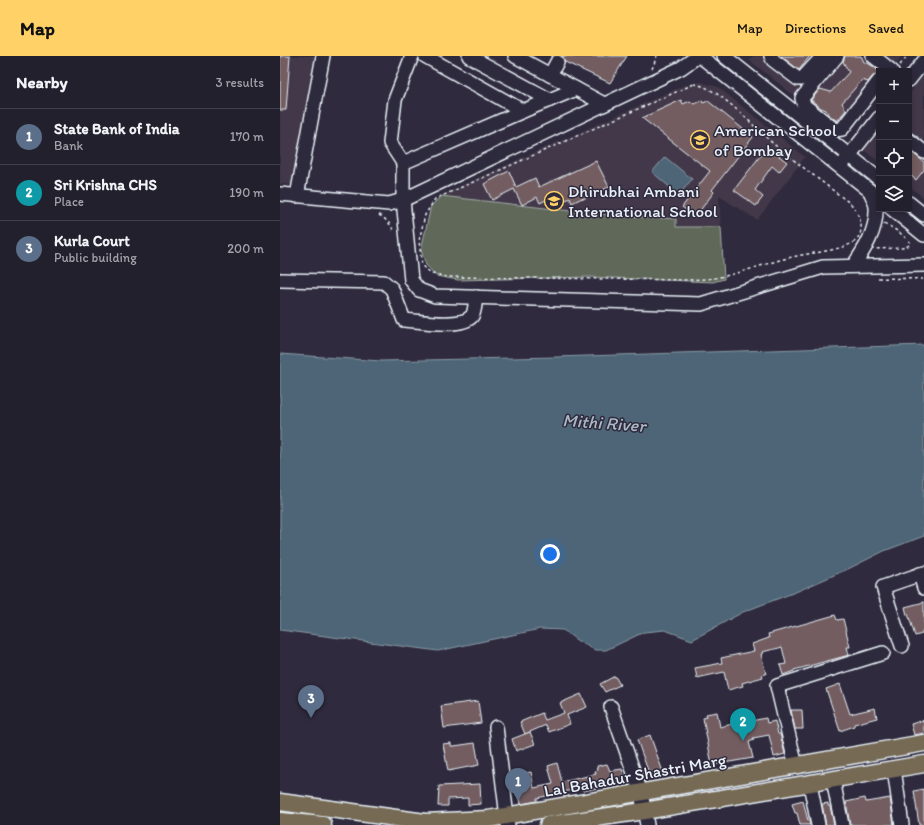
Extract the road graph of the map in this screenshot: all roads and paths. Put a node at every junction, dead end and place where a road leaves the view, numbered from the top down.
1 (323, 56) edge
2 (412, 56) edge
3 (425, 56) edge
4 (469, 56) edge
5 (516, 56) edge
6 (657, 56) edge
7 (699, 56) edge
8 (724, 56) edge
9 (771, 56) edge
10 (823, 56) edge
11 (837, 56) edge
12 (873, 56) edge
13 (924, 61) edge
14 (557, 62) dead end
15 (887, 68) edge
16 (649, 74) dead end
17 (550, 75) junction
18 (912, 76) edge
19 (694, 84) joint
20 (876, 86) edge
21 (576, 89) junction
22 (550, 100) junction
23 (604, 104) junction
24 (523, 111) junction
25 (803, 111) junction
26 (876, 122) edge
27 (912, 142) edge
28 (924, 152) edge
29 (850, 155) junction
30 (403, 163) junction
31 (840, 167) junction
32 (876, 171) edge
33 (280, 194) edge
34 (874, 194) edge
35 (297, 196) junction
36 (403, 200) junction
37 (912, 205) edge
38 (896, 212) edge
39 (375, 213) dead end
40 (924, 215) edge
41 (884, 222) joint
42 (924, 235) edge
43 (395, 236) dead end
44 (924, 265) edge
45 (853, 266) junction
46 (878, 278) dead end
47 (924, 279) edge
48 (280, 280) edge
49 (476, 297) junction
50 (922, 573) edge
51 (924, 588) edge
52 (902, 646) dead end
53 (883, 653) dead end
54 (611, 707) dead end
55 (496, 727) dead end
56 (924, 743) edge
57 (924, 764) edge
58 (796, 766) junction
59 (894, 769) junction
60 (833, 780) junction
61 (810, 784) junction
62 (641, 793) junction
63 (280, 802) edge
64 (645, 818) edge
65 (280, 821) edge
66 (507, 821) edge
67 (571, 824) edge
68 (323, 825) edge
69 (548, 825) edge
70 (818, 825) edge
71 (842, 825) edge
72 (902, 825) edge

1 - 35 street
2 - 30 street
3 - 24 street
4 - 22 street
5 - 17 street
6 - 16 path
7 - 23 street
7 - 31 street
8 - 25 street
9 - 10 street
11 - 25 street
12 - 15 street
13 - 18 street
14 - 17 street
17 - 21 street
19 - 19 path
20 - 25 street
21 - 22 street
21 - 23 street
22 - 24 street
23 - 36 street
24 - 30 street
25 - 29 street
26 - 29 street
27 - 28 street
29 - 31 street
29 - 32 street
30 - 36 street
31 - 34 street
33 - 35 street
34 - 45 street
35 - 36 street
36 - 49 street
37 - 40 street
38 - 42 street
39 - 43 path
41 - 41 path
44 - 45 street
45 - 49 street
46 - 47 path
48 - 49 street
50 - 51 street
50 - 52 street
53 - 58 street
54 - 62 street
55 - 66 street
56 - 58 main road, Lal Bahadur Shastri Marg
57 - 59 main road, Lal Bahadur Shastri Marg
58 - 62 main road, Lal Bahadur Shastri Marg
59 - 60 main road, Lal Bahadur Shastri Marg
59 - 72 street
60 - 61 main road, Lal Bahadur Shastri Marg
60 - 71 street
61 - 64 main road, Lal Bahadur Shastri Marg
61 - 70 street
62 - 64 street
62 - 66 main road, Lal Bahadur Shastri Marg
63 - 66 main road, Lal Bahadur Shastri Marg
64 - 67 main road, Lal Bahadur Shastri Marg
65 - 68 main road
67 - 69 main road, Lal Bahadur Shastri Marg

